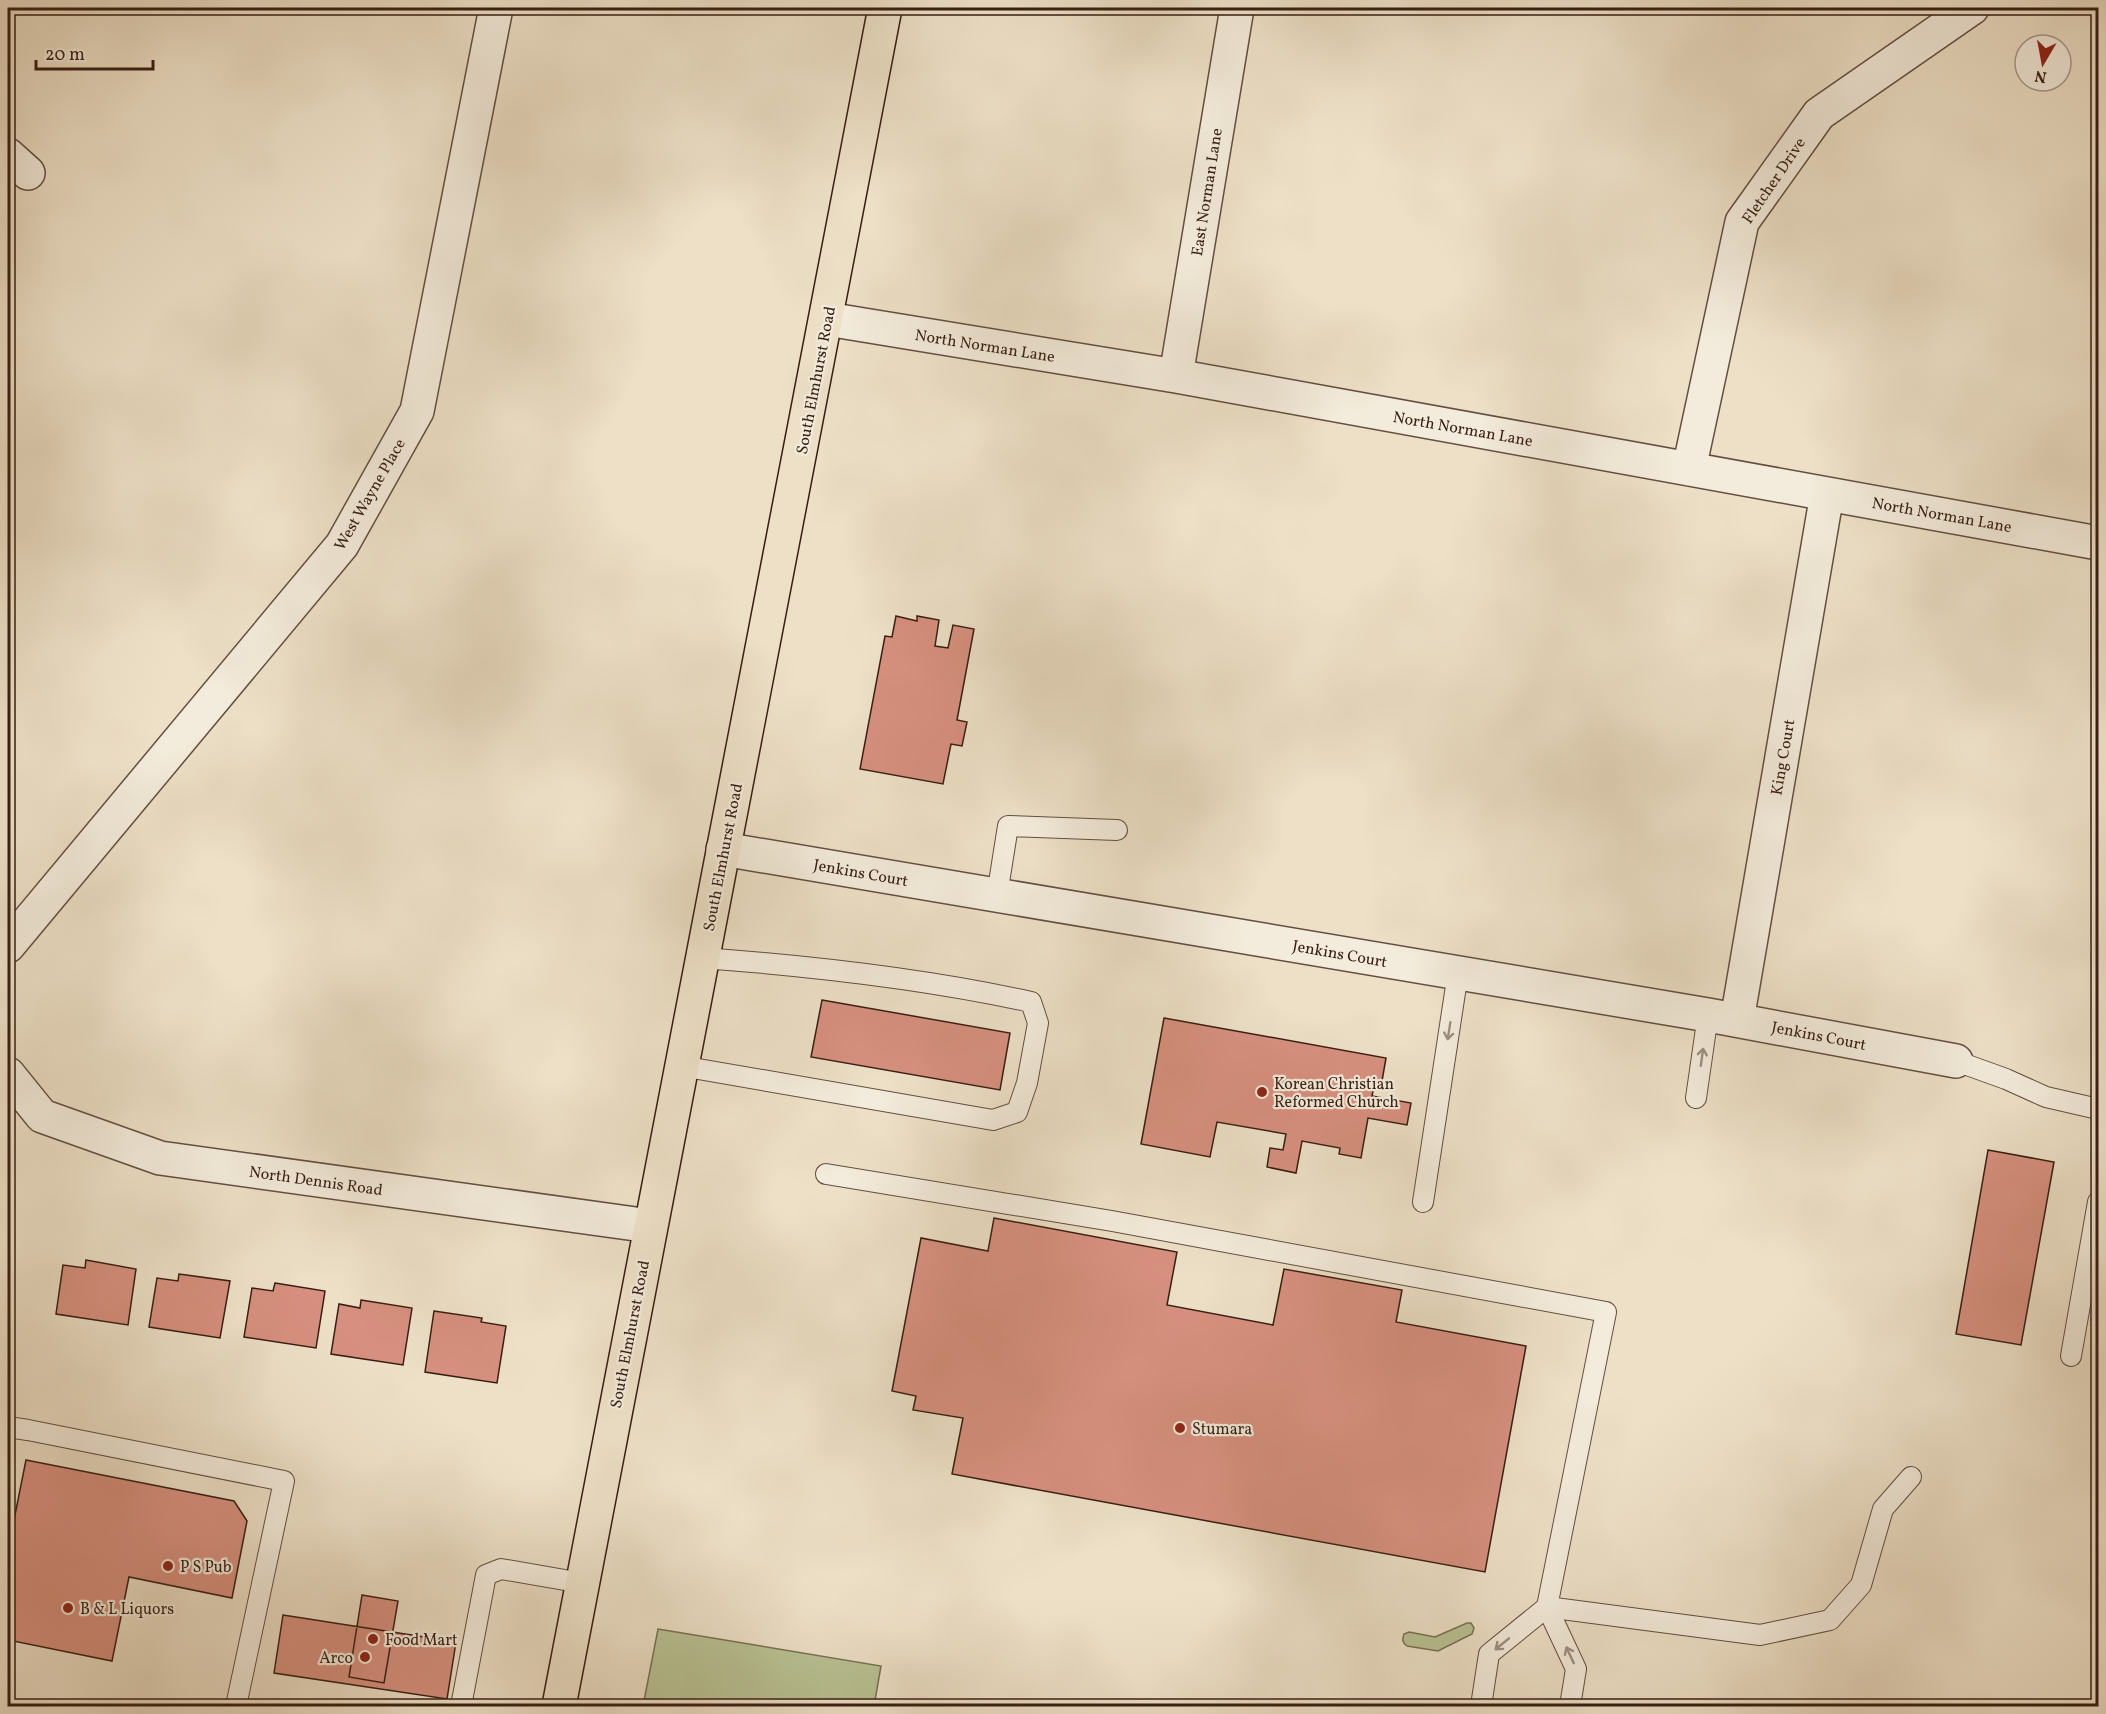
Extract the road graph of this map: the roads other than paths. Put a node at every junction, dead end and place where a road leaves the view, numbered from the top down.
1 (496, 8) edge
2 (885, 8) edge
3 (1237, 8) edge
4 (1972, 8) edge
5 (827, 319) junction
6 (1176, 376) junction
7 (1689, 469) junction
8 (1827, 494) junction
9 (2098, 543) edge
10 (1118, 830) dead end
11 (723, 849) junction
12 (997, 895) junction
13 (8, 946) edge
14 (702, 958) junction
15 (1458, 973) junction
16 (1722, 1017) junction
17 (1956, 1061) joint
18 (681, 1066) junction
19 (8, 1074) edge
20 (1696, 1098) dead end
21 (2098, 1109) edge
22 (826, 1174) dead end
23 (1422, 1202) dead end
24 (2098, 1202) edge
25 (650, 1226) junction
26 (2071, 1356) dead end
27 (8, 1427) edge
28 (1911, 1477) dead end
29 (582, 1583) junction
30 (1547, 1607) junction
31 (236, 1707) edge
32 (461, 1707) edge
33 (559, 1707) edge
34 (1481, 1707) edge
35 (1570, 1707) edge

1 - 13 street, West Wayne Place
2 - 5 main road, South Elmhurst Road
3 - 6 street, East Norman Lane
4 - 7 street, Fletcher Drive
5 - 6 street, North Norman Lane
5 - 11 main road, South Elmhurst Road
6 - 7 street, North Norman Lane
7 - 8 street, North Norman Lane
8 - 9 street, North Norman Lane
8 - 16 street, King Court
10 - 12 lane
11 - 12 street, Jenkins Court
11 - 14 main road, South Elmhurst Road
12 - 15 street, Jenkins Court
14 - 18 main road, South Elmhurst Road
14 - 18 lane
15 - 16 street, Jenkins Court
15 -> 23 lane
16 - 17 street, Jenkins Court
20 -> 16 lane
17 - 21 lane
18 - 25 main road, South Elmhurst Road
19 - 25 street, North Dennis Road
22 - 30 lane
24 - 26 lane
25 - 29 main road, South Elmhurst Road
27 - 31 lane
28 - 30 lane
29 - 32 lane
29 - 33 main road, South Elmhurst Road
30 -> 34 lane
35 -> 30 lane

